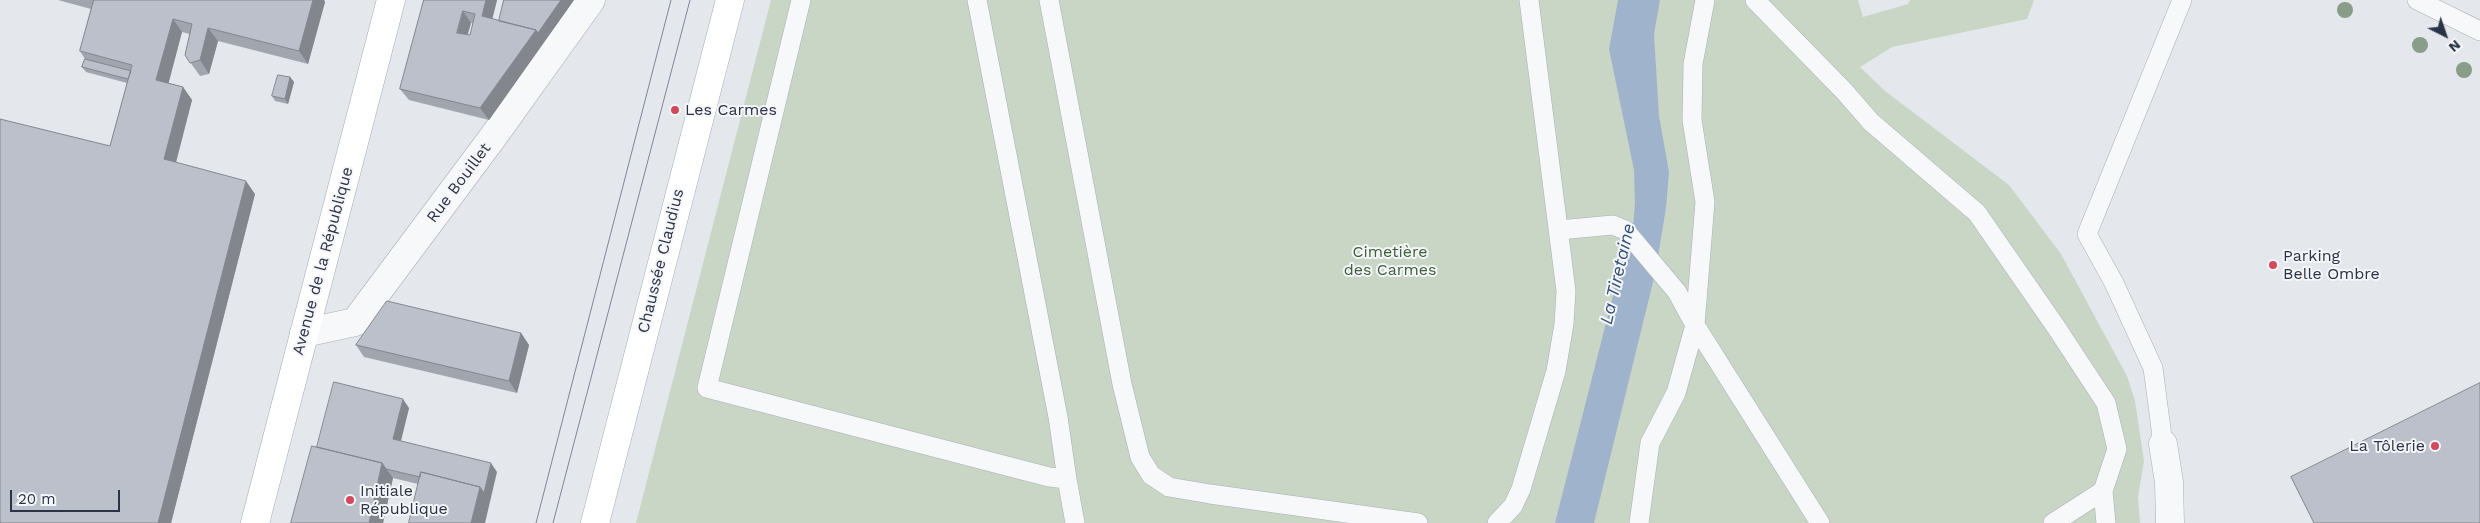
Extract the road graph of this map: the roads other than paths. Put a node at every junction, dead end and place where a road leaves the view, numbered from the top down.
1 (391, 0) edge
2 (590, 0) edge
3 (730, 0) edge
4 (801, 0) edge
5 (977, 0) edge
6 (1049, 0) edge
7 (1529, 0) edge
8 (1705, 0) edge
9 (1755, 0) edge
10 (2182, 0) edge
11 (2417, 0) edge
12 (2480, 31) edge
13 (1559, 230) junction
14 (1695, 325) junction
15 (304, 333) junction
16 (2163, 444) joint
17 (1067, 479) junction
18 (2103, 491) junction
19 (254, 523) edge
20 (595, 523) edge
21 (1075, 523) edge
22 (1418, 523) edge
23 (1497, 523) edge
24 (1639, 523) edge
25 (1820, 523) edge
26 (2053, 523) edge
27 (2106, 523) edge
28 (2170, 523) edge

1 - 15 main road, Avenue de la République
2 - 15 street, Rue Bouillet
3 - 20 main road, Chaussée Claudius
4 - 17 lane
5 - 17 lane
6 - 22 lane
7 - 13 lane
8 - 14 lane
9 - 18 lane
10 - 16 lane
11 - 12 lane
13 - 14 lane
13 - 23 lane
14 - 24 lane
14 - 25 lane
15 - 19 main road, Avenue de la République
16 - 28 street
17 - 21 lane
18 - 26 lane
18 - 27 lane

